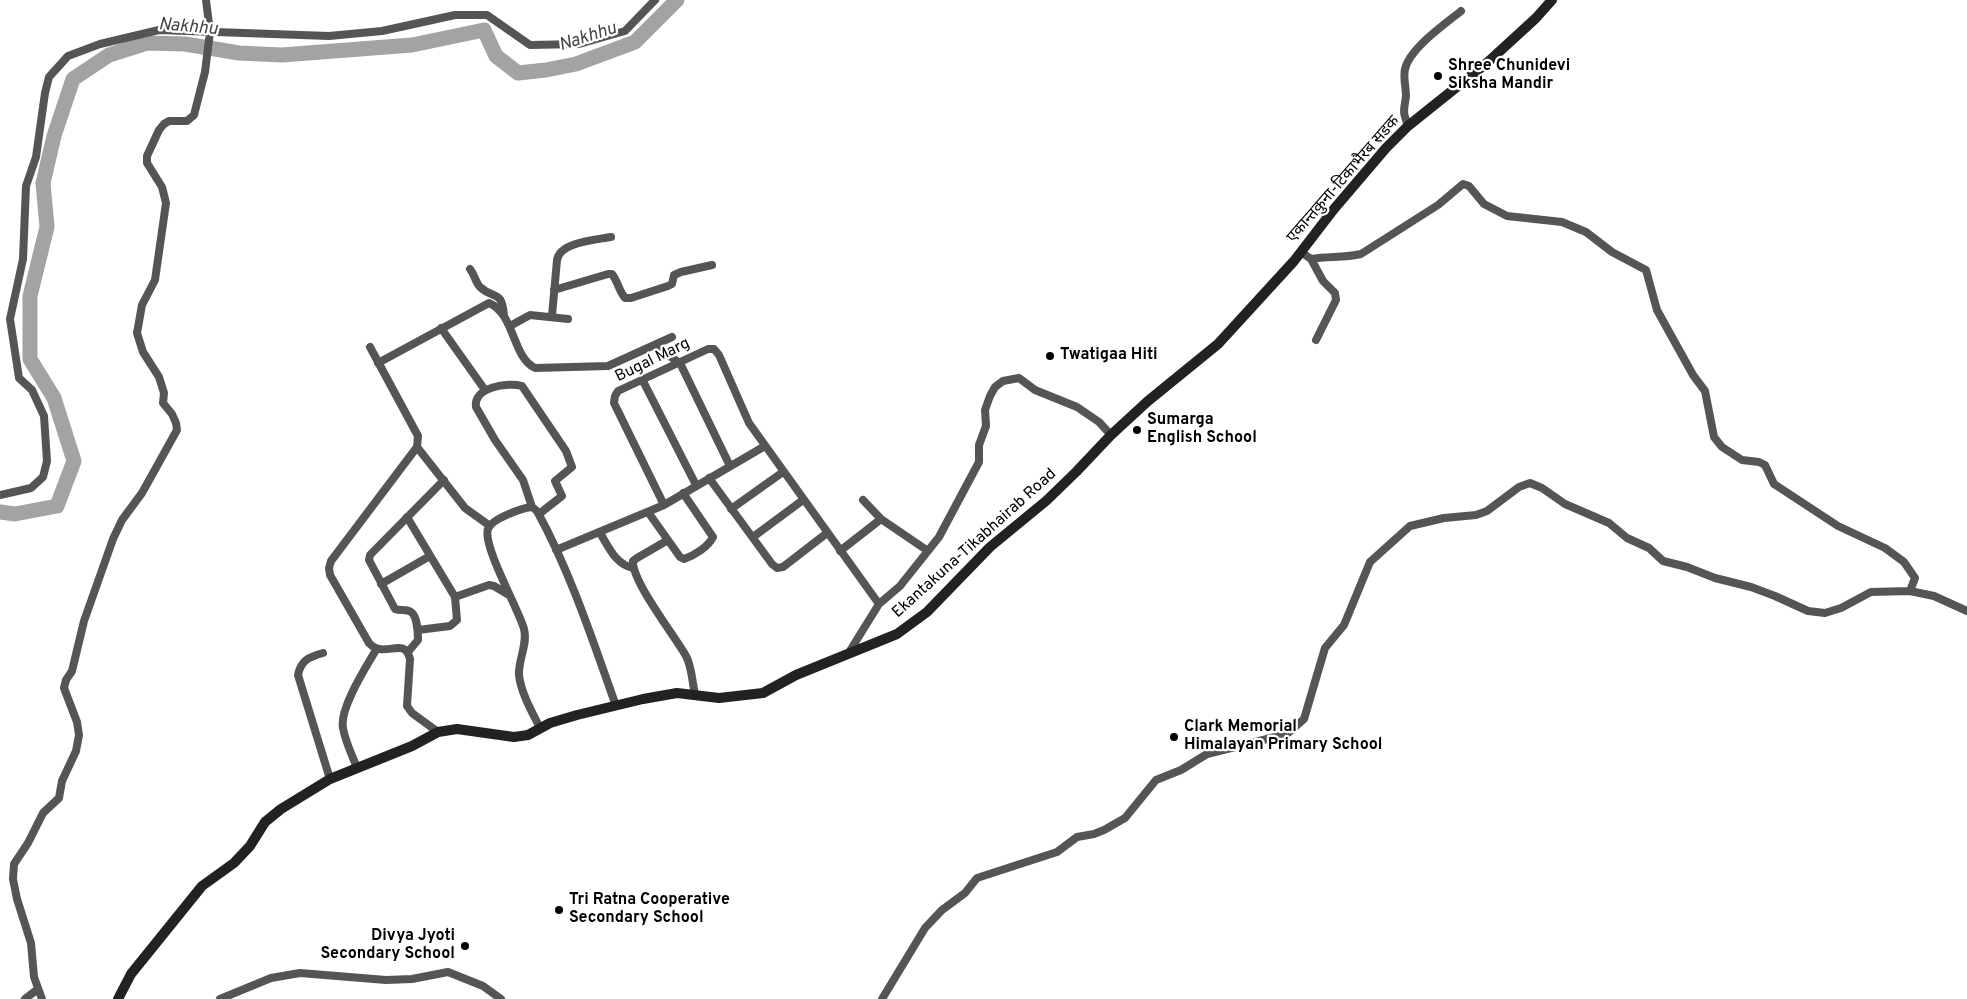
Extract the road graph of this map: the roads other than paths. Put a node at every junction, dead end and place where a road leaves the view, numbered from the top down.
1 (206, 0) edge
2 (655, 0) edge
3 (1552, 0) edge
4 (1461, 11) dead end
5 (210, 35) junction
6 (1408, 126) junction
7 (611, 237) dead end
8 (1301, 252) junction
9 (1312, 259) junction
10 (1294, 260) joint
11 (712, 265) dead end
12 (470, 269) dead end
13 (554, 290) junction
14 (552, 316) junction
15 (504, 317) junction
16 (568, 319) dead end
17 (510, 326) junction
18 (441, 328) junction
19 (672, 336) dead end
20 (1316, 340) dead end
21 (654, 346) junction
22 (370, 347) dead end
23 (378, 363) junction
24 (680, 363) junction
25 (643, 381) junction
26 (485, 390) junction
27 (1111, 435) junction
28 (765, 446) junction
29 (417, 447) junction
30 (730, 466) junction
31 (784, 472) junction
32 (709, 478) junction
33 (444, 480) junction
34 (696, 486) junction
35 (683, 493) junction
36 (0, 496) edge
37 (804, 500) junction
38 (863, 500) dead end
39 (664, 505) junction
40 (532, 507) junction
41 (732, 509) junction
42 (648, 512) junction
43 (539, 514) junction
44 (407, 517) junction
45 (881, 519) junction
46 (490, 526) junction
47 (600, 533) junction
48 (827, 533) junction
49 (753, 537) junction
50 (668, 540) junction
51 (556, 550) junction
52 (840, 551) junction
53 (928, 551) junction
54 (430, 556) junction
55 (633, 568) junction
56 (381, 584) junction
57 (1910, 591) junction
58 (509, 595) junction
59 (455, 596) junction
60 (879, 604) junction
61 (1967, 610) edge
62 (418, 630) junction
63 (376, 650) junction
64 (408, 652) junction
65 (323, 653) dead end
66 (848, 654) junction
67 (695, 694) junction
68 (616, 706) junction
69 (540, 728) junction
70 (438, 732) junction
71 (357, 768) junction
72 (330, 779) junction
73 (38, 989) junction
74 (25, 999) edge
75 (42, 999) edge
76 (118, 999) edge
77 (220, 999) edge
78 (501, 999) edge
79 (882, 999) edge

1 - 5 street
2 - 5 street
3 - 6 main road, एकान्तकुना-टिकाभैरब सडक
4 - 6 street
5 - 36 street
5 - 73 street
6 - 8 main road, एकान्तकुना-टिकाभैरब सडक
7 - 13 street
8 - 9 street
8 - 10 main road, एकान्तकुना-टिकाभैरब सडक
9 - 20 street
9 - 57 street
10 - 27 main road, Ekantakuna-Tikabhairab Road
11 - 13 street
12 - 15 street
13 - 14 street
14 - 16 street
14 - 17 street
15 - 17 street
15 - 18 street
17 - 21 street
18 - 23 street
18 - 26 street
19 - 21 street
21 - 24 street
22 - 23 street
23 - 29 street
24 - 25 street, Bugal Marg
24 - 28 street, Bugal Marg
24 - 30 street
25 - 34 street
25 - 39 street, Bugal Marg
26 - 40 street
26 - 43 street
27 - 53 street
27 - 66 main road, Ekantakuna-Tikabhairab Road
28 - 30 street
28 - 31 street, Bugal Marg
29 - 33 street
29 - 63 street
30 - 32 street
31 - 37 street, Bugal Marg
31 - 41 street
32 - 34 street
32 - 41 street
33 - 44 street
33 - 46 street
34 - 35 street
35 - 39 street
35 - 50 street
37 - 48 street, Bugal Marg
37 - 49 street
38 - 45 street
39 - 42 street
40 - 43 street
40 - 46 street
41 - 49 street
42 - 47 street
42 - 50 street
43 - 51 street
44 - 54 street
44 - 56 street
45 - 52 street
45 - 53 street
46 - 58 street
47 - 51 street
47 - 55 street
48 - 49 street
48 - 52 street, Bugal Marg
50 - 55 street
51 - 68 street
52 - 60 street, Bugal Marg
53 - 60 street
54 - 56 street
54 - 59 street
55 - 67 street
56 - 62 street
57 - 61 street
57 - 79 street
58 - 59 street
58 - 69 street
59 - 62 street
60 - 66 street
62 - 64 street
63 - 64 street
63 - 71 street
64 - 70 street
65 - 72 street
66 - 67 main road, Ekantakuna-Tikabhairab Road
67 - 68 main road, Ekantakuna-Tikabhairab Road
68 - 69 main road, Ekantakuna-Tikabhairab Road
69 - 70 main road, Ekantakuna-Tikabhairab Road
70 - 71 main road, Ekantakuna-Tikabhairab Road
71 - 72 main road, Ekantakuna-Tikabhairab Road
72 - 76 main road, Ekantakuna-Tikabhairab Road
73 - 74 street
73 - 75 street
77 - 78 street

